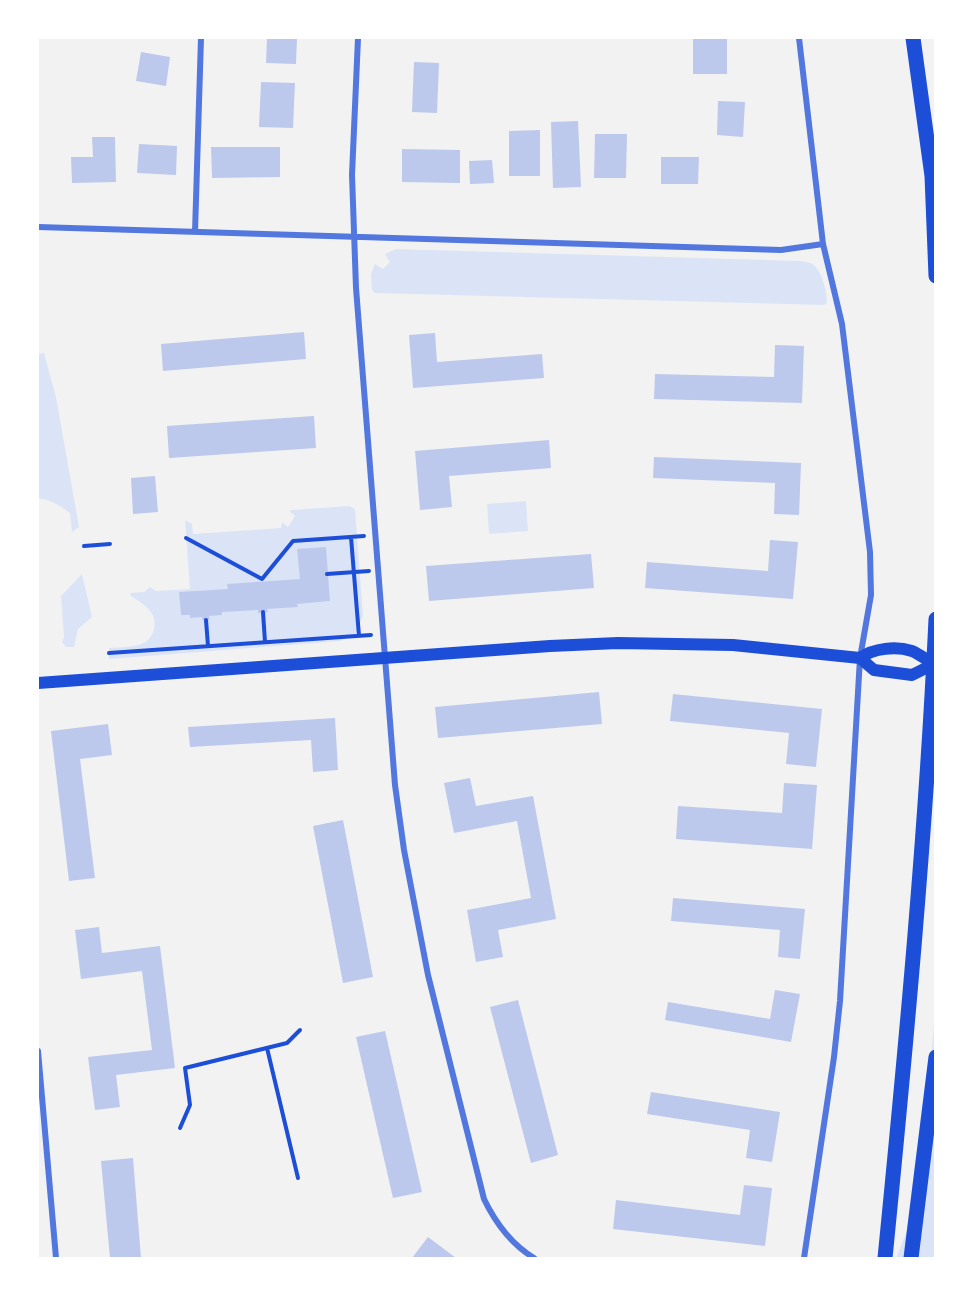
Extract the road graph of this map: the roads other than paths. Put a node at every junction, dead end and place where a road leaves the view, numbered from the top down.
1 (201, 38) edge
2 (358, 38) edge
3 (799, 38) edge
4 (914, 38) edge
5 (38, 227) edge
6 (195, 232) junction
7 (355, 237) junction
8 (823, 244) junction
9 (936, 276) edge
10 (936, 619) edge
11 (384, 657) junction
12 (860, 658) junction
13 (935, 664) edge
14 (38, 683) edge
15 (38, 1051) edge
16 (936, 1057) edge
17 (56, 1258) edge
18 (534, 1258) edge
19 (804, 1258) edge
20 (885, 1258) edge
21 (911, 1258) edge

1 - 6 street
2 - 7 street
3 - 8 street
4 - 9 main road
5 - 6 street
6 - 7 street
7 - 8 street
7 - 11 street
8 - 12 street
10 - 13 main road
11 - 12 main road
11 - 14 main road
11 - 18 street
12 - 13 main road
12 - 13 main road
12 - 19 street
13 - 20 main road
15 - 17 street
16 - 21 main road

